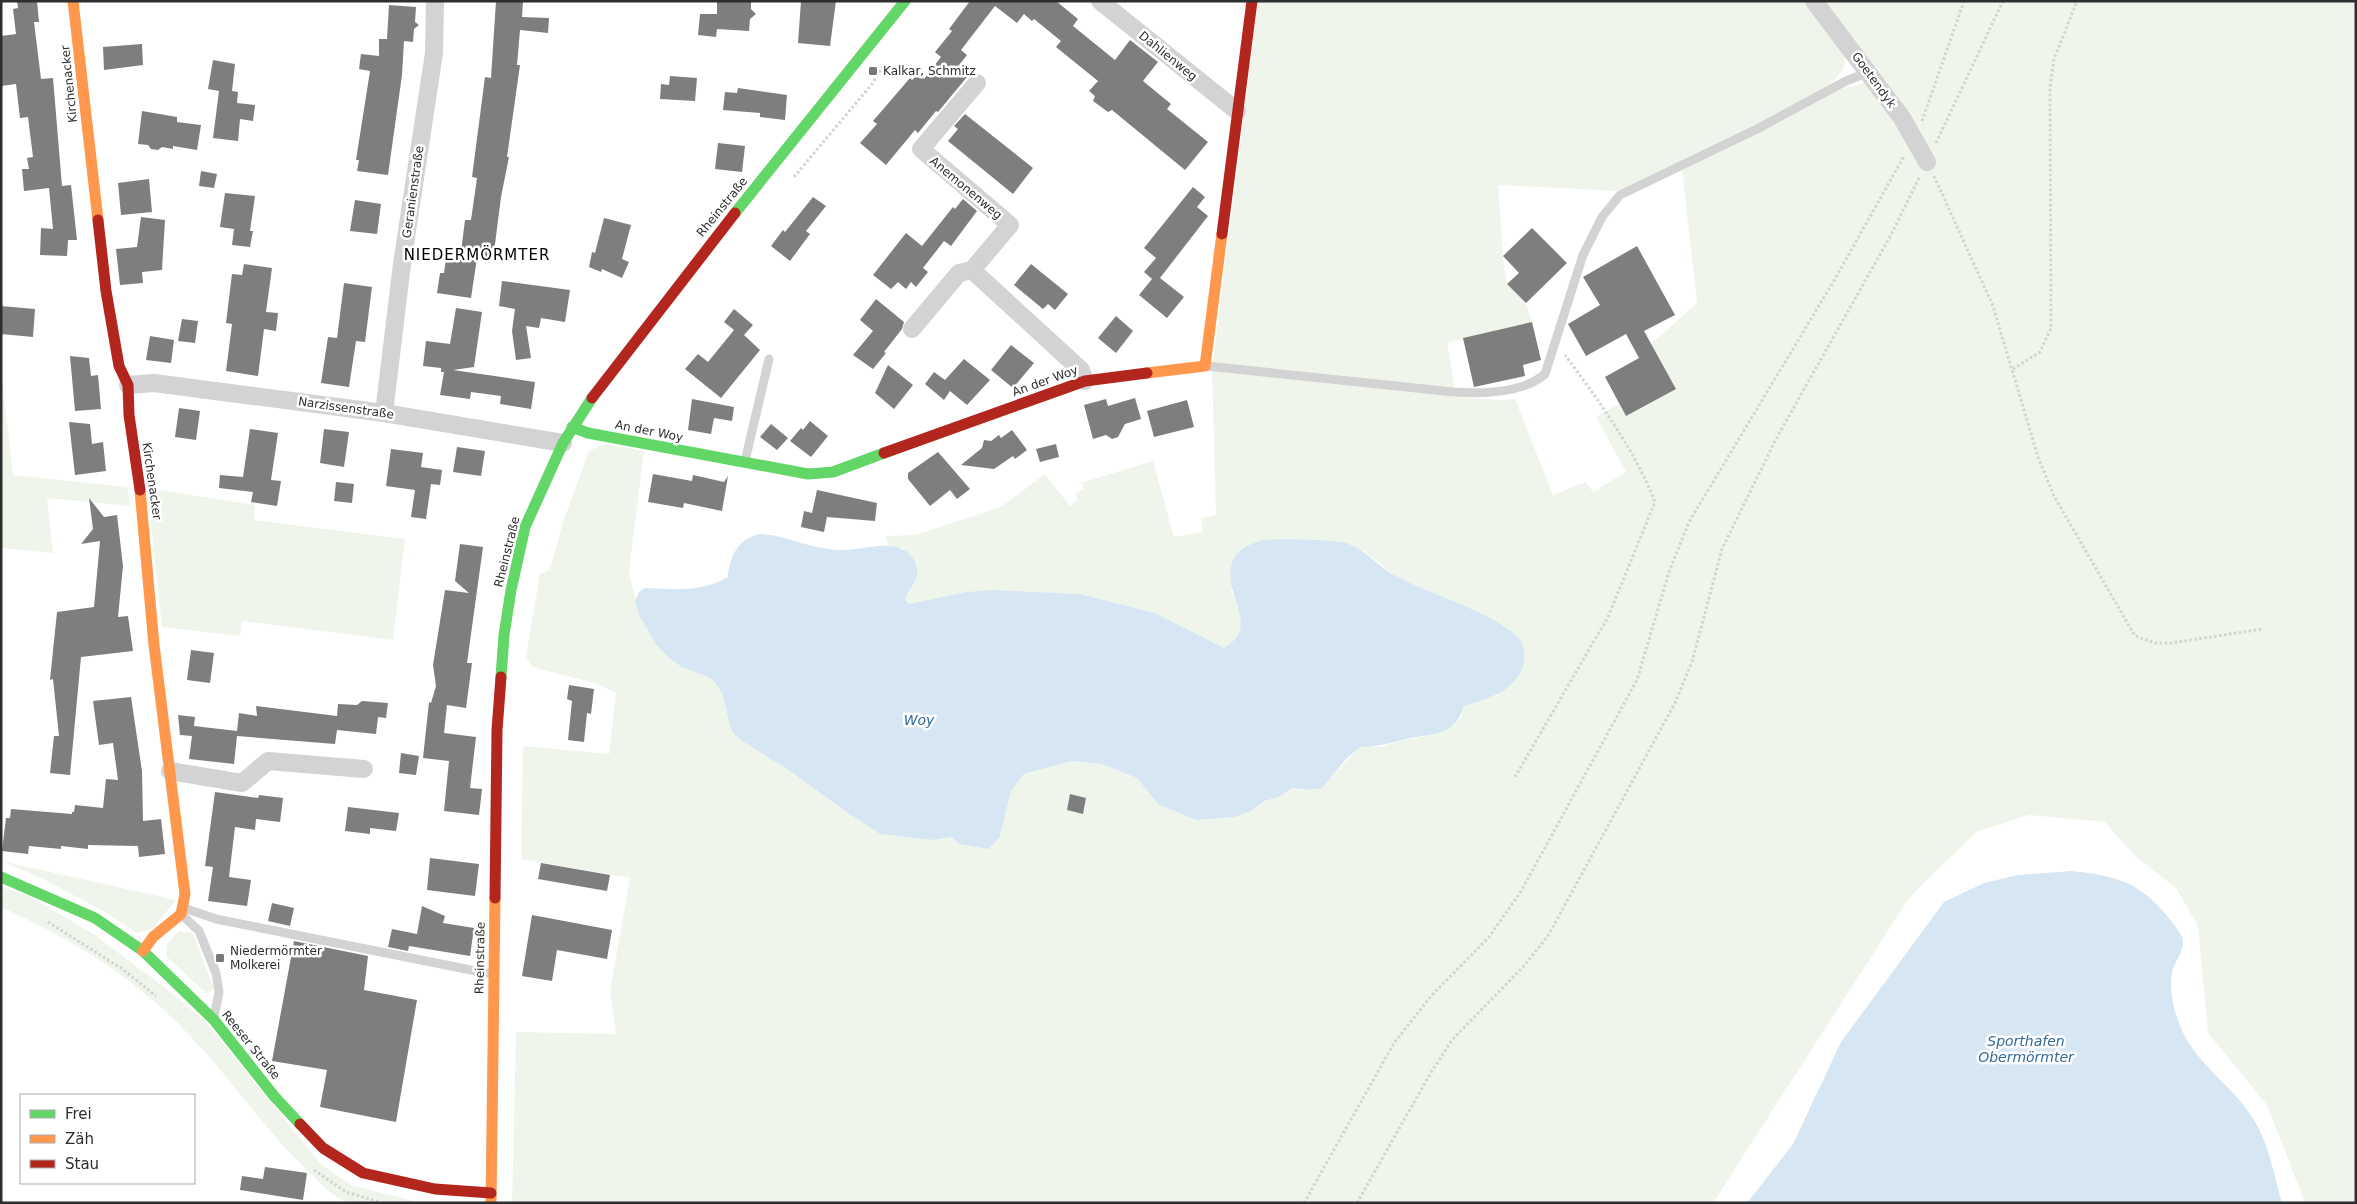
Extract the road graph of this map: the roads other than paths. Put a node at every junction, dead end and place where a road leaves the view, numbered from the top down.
1 (74, 1) edge
2 (435, 1) edge
3 (905, 1) edge
4 (1100, 1) edge
5 (1252, 1) edge
6 (1814, 1) edge
7 (1869, 72) junction
8 (977, 83) dead end
9 (1237, 111) junction
10 (1927, 162) road end
11 (972, 270) junction
12 (912, 329) dead end
13 (769, 359) dead end
14 (1205, 366) junction
15 (1085, 381) junction
16 (128, 385) junction
17 (384, 413) junction
18 (572, 427) junction
19 (563, 443) junction
20 (744, 463) junction
21 (364, 770) dead end
22 (170, 771) junction
23 (1, 877) edge
24 (181, 911) junction
25 (143, 951) junction
26 (494, 975) junction
27 (214, 1020) junction
28 (491, 1198) edge

1 - 16 street, Kirchenacker
2 - 17 street, Geranienstraße
3 - 18 street, Rheinstraße
4 - 9 street, Dahlienweg
5 - 9 street
6 - 7 street, Goetendyk
7 - 10 street, Goetendyk
7 - 14 lane
8 - 11 street, Anemonenweg
9 - 14 street
11 - 12 street, Anemonenweg
11 - 15 street
13 - 20 lane
14 - 15 street, An der Woy
15 - 20 street, An der Woy
16 - 17 street, Narzissenstraße
16 - 22 street, Kirchenacker
17 - 19 street, Narzissenstraße
18 - 19 street, Rheinstraße
18 - 20 street, An der Woy
19 - 26 street, Rheinstraße
21 - 22 street
22 - 24 street, Kirchenacker
23 - 25 street, Reeser Straße
24 - 25 street
24 - 26 lane
24 - 27 lane
25 - 27 street, Reeser Straße
26 - 28 street, Rheinstraße
27 - 28 street, Reeser Straße

